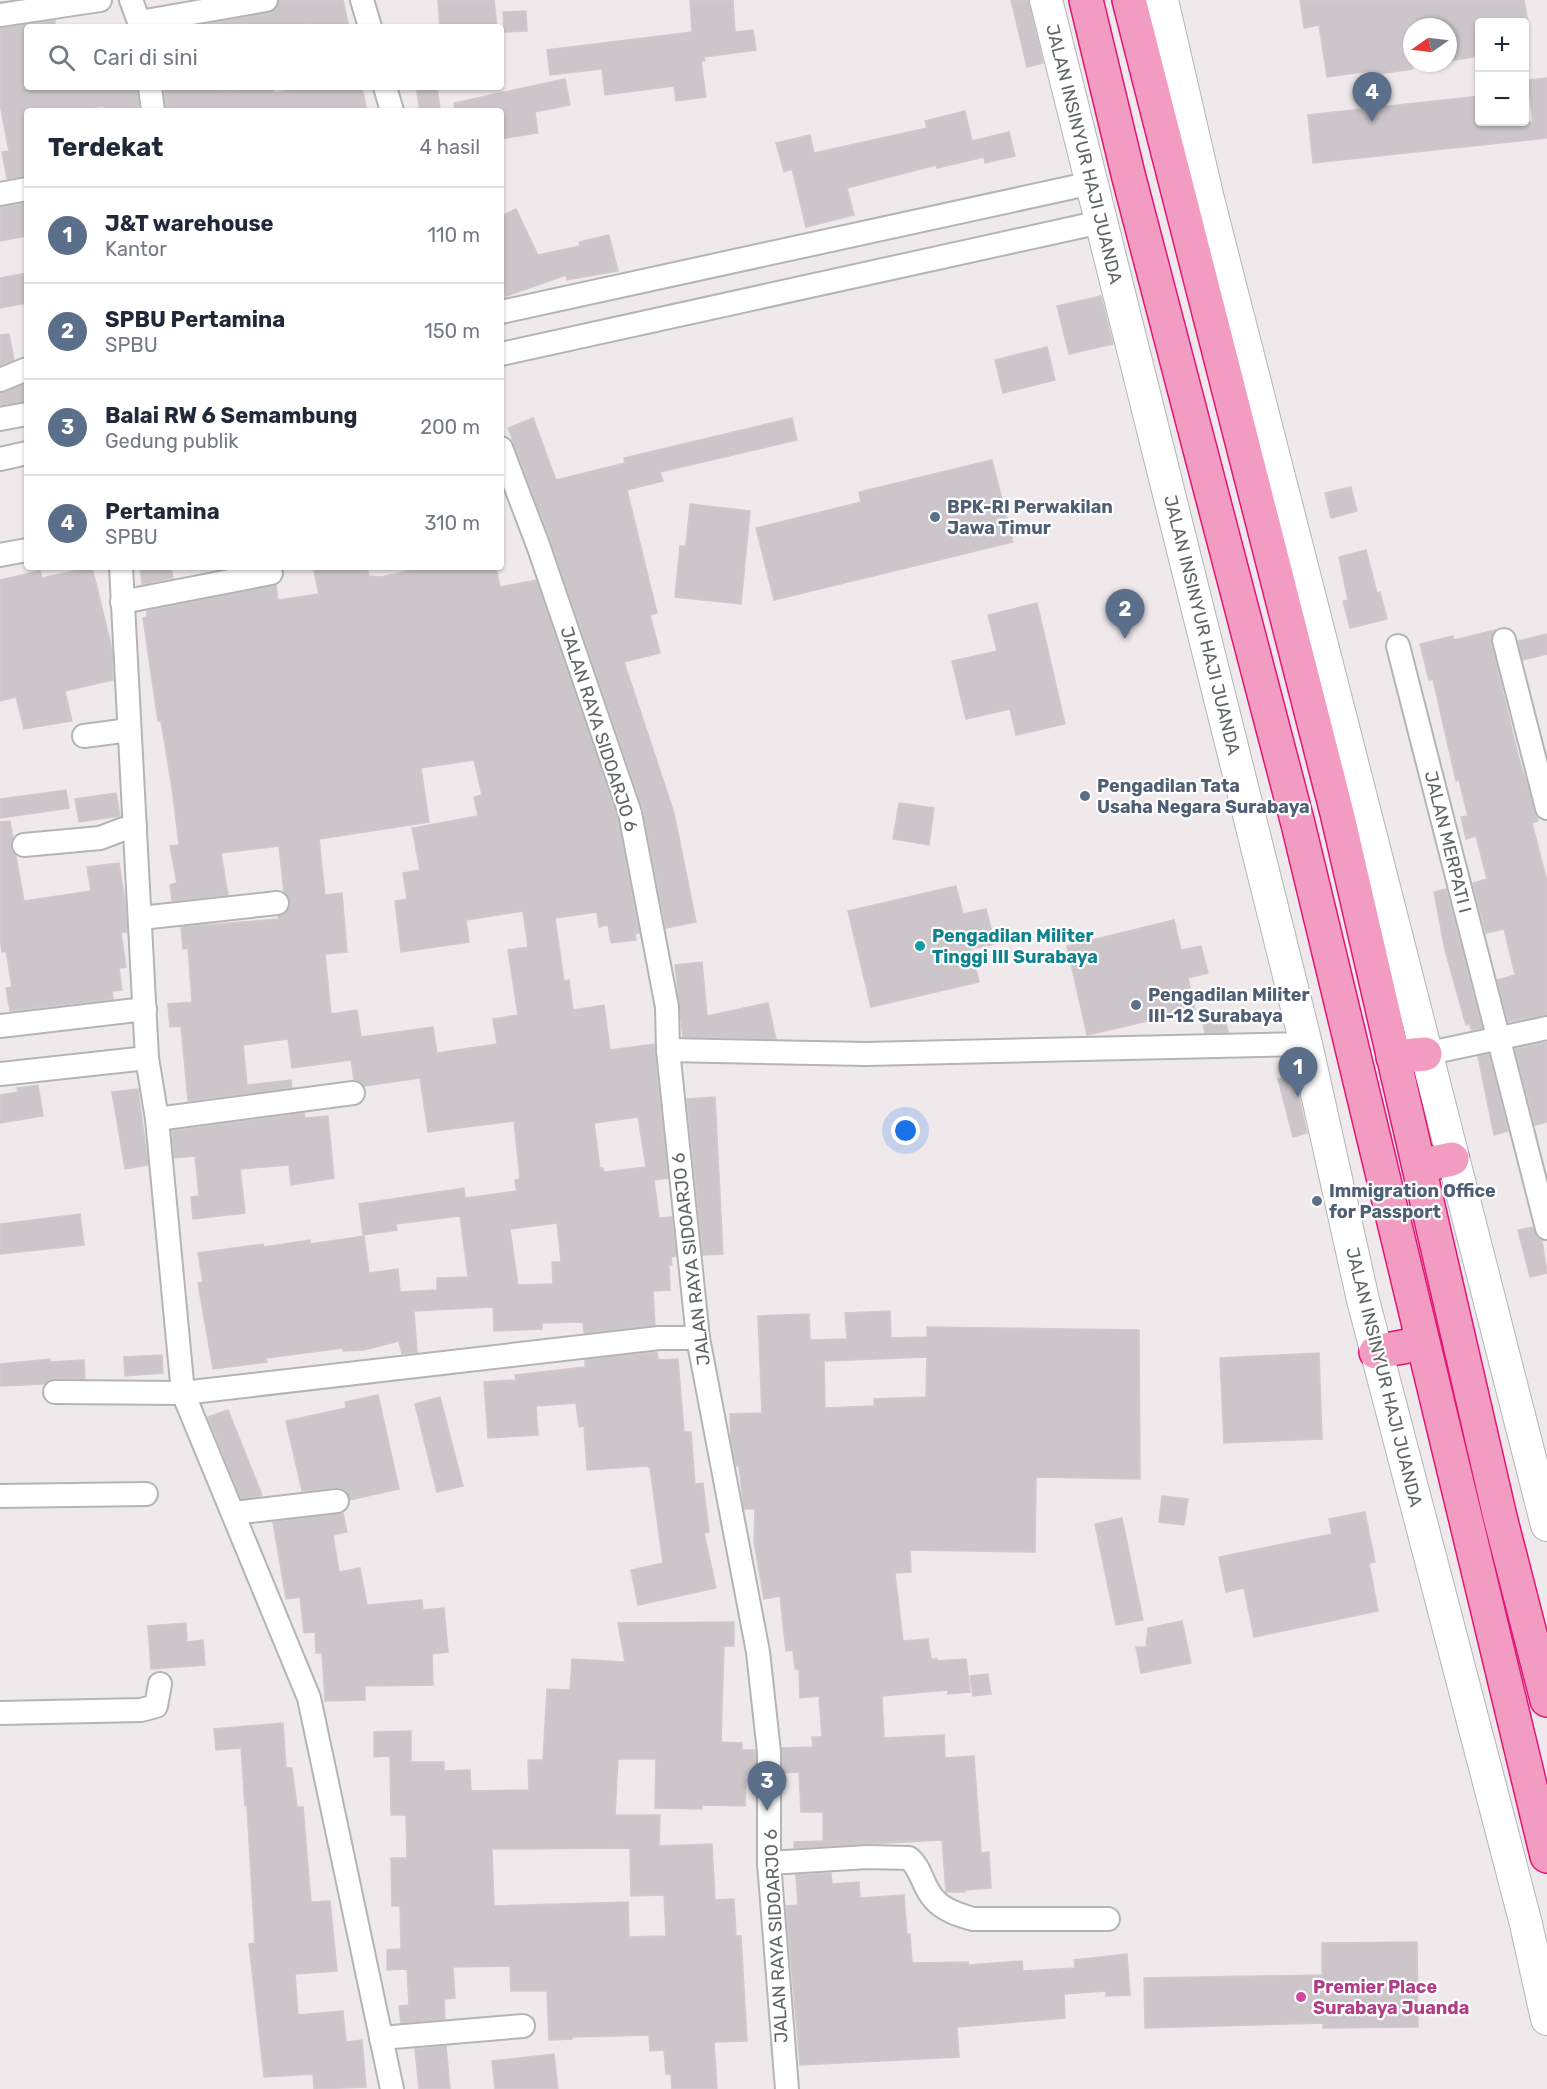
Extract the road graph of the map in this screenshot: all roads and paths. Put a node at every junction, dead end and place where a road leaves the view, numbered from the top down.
1 (100, 0) edge
2 (131, 0) edge
3 (266, 0) edge
4 (362, 0) edge
5 (1046, 0) edge
6 (1086, 0) edge
7 (1129, 0) edge
8 (1162, 0) edge
9 (0, 15) edge
10 (140, 24) edge
11 (145, 24) edge
12 (369, 24) edge
13 (150, 90) edge
14 (386, 90) edge
15 (153, 108) edge
16 (391, 108) edge
17 (1172, 111) junction
18 (1128, 174) junction
19 (1092, 183) junction
20 (24, 190) edge
21 (0, 194) edge
22 (1195, 201) junction
23 (1138, 214) junction
24 (1101, 222) junction
25 (504, 311) edge
26 (504, 353) edge
27 (24, 370) edge
28 (0, 380) edge
29 (24, 415) edge
30 (0, 419) edge
31 (24, 454) edge
32 (504, 456) edge
33 (0, 459) edge
34 (24, 551) edge
35 (0, 555) edge
36 (121, 570) edge
37 (271, 573) dead end
38 (122, 602) junction
39 (1504, 640) dead end
40 (1398, 645) dead end
41 (129, 730) junction
42 (84, 736) dead end
43 (1547, 808) edge
44 (135, 827) junction
45 (24, 845) dead end
46 (277, 903) dead end
47 (141, 918) junction
48 (145, 1009) junction
49 (0, 1026) edge
50 (1547, 1028) edge
51 (1498, 1038) junction
52 (1306, 1044) junction
53 (668, 1050) junction
54 (1425, 1054) junction
55 (1393, 1057) junction
56 (147, 1058) junction
57 (0, 1074) edge
58 (353, 1093) dead end
59 (157, 1119) junction
60 (1452, 1160) junction
61 (1419, 1166) junction
62 (1547, 1228) edge
63 (698, 1338) junction
64 (1424, 1343) junction
65 (1376, 1352) junction
66 (55, 1392) dead end
67 (183, 1393) junction
68 (146, 1494) dead end
69 (0, 1496) edge
70 (337, 1501) dead end
71 (234, 1513) junction
72 (1546, 1515) edge
73 (1500, 1518) junction
74 (1468, 1527) junction
75 (160, 1684) dead end
76 (1547, 1700) edge
77 (0, 1713) edge
78 (1547, 1856) edge
79 (770, 1863) junction
80 (1108, 1919) dead end
81 (1547, 2019) edge
82 (523, 2026) dead end
83 (381, 2038) junction
84 (392, 2089) edge
85 (787, 2089) edge

1 - 9 street
2 - 10 street
3 - 11 street
4 - 12 street
5 - 19 street, JALAN INSINYUR HAJI JUANDA
6 - 18 highway, JALAN INSINYUR HAJI JUANDA
7 - 17 highway
8 - 17 street
13 - 15 street
14 - 16 street
17 - 22 highway
18 - 19 street
18 - 23 highway, JALAN INSINYUR HAJI JUANDA
19 - 24 street, JALAN INSINYUR HAJI JUANDA
19 - 25 street
20 - 21 street
22 - 54 street
22 - 55 highway
23 - 24 street
23 - 64 highway, JALAN INSINYUR HAJI JUANDA
24 - 26 street
24 - 52 street, JALAN INSINYUR HAJI JUANDA
27 - 28 street
29 - 30 street
31 - 33 street
32 - 53 street, JALAN RAYA SIDOARJO 6
34 - 35 street
36 - 38 street
37 - 38 street
38 - 41 street
39 - 43 street
40 - 51 street, JALAN MERPATI I
41 - 42 street
41 - 44 street
44 - 45 street
44 - 47 street
46 - 47 street
47 - 48 street
48 - 49 street
48 - 56 street
50 - 51 street
51 - 54 street
51 - 62 street, JALAN MERPATI I
52 - 53 street
52 - 65 street, JALAN INSINYUR HAJI JUANDA
53 - 63 street, JALAN RAYA SIDOARJO 6
54 - 55 highway
54 - 60 street
55 - 61 highway
56 - 57 street
56 - 59 street
58 - 59 street
59 - 67 street
60 - 61 highway
60 - 72 street
61 - 73 highway
63 - 67 street
63 - 79 street, JALAN RAYA SIDOARJO 6
64 - 65 highway
64 - 74 highway, JALAN INSINYUR HAJI JUANDA
65 - 81 street, JALAN INSINYUR HAJI JUANDA
66 - 67 street
67 - 71 street
68 - 69 street
70 - 71 street
71 - 83 street
73 - 74 highway
73 - 76 highway
74 - 78 highway, JALAN INSINYUR HAJI JUANDA
75 - 77 street
79 - 80 street
79 - 85 street, JALAN RAYA SIDOARJO 6
82 - 83 street
83 - 84 street

